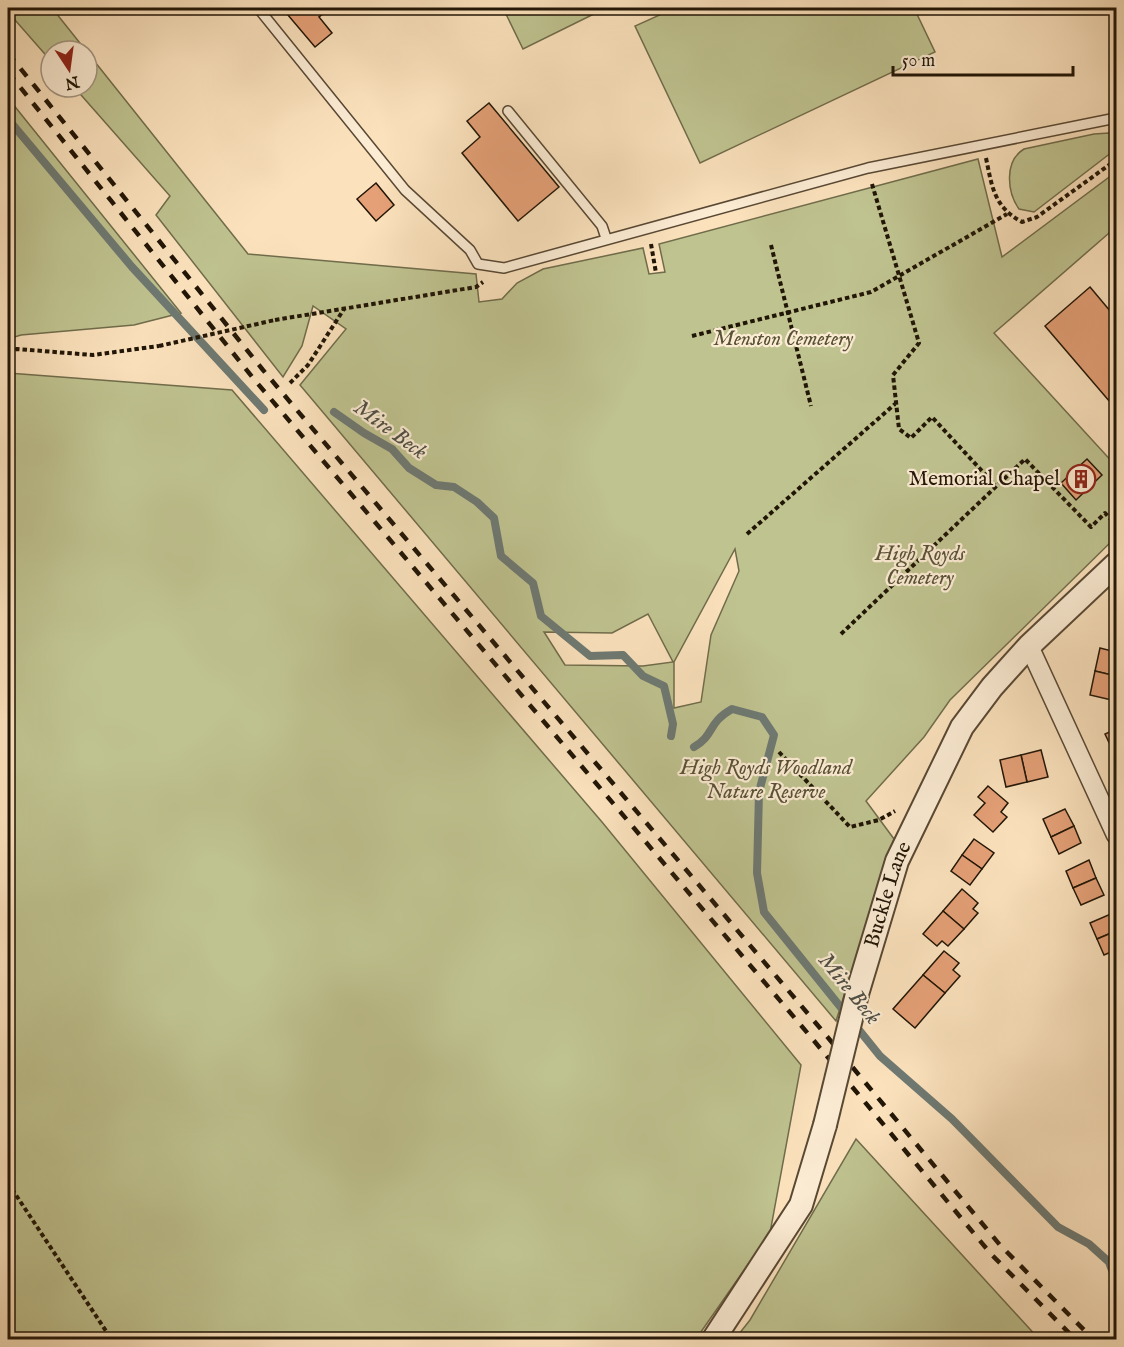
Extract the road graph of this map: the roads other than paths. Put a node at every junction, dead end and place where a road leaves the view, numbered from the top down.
1 (258, 8) edge
2 (508, 111) dead end
3 (1116, 118) edge
4 (606, 238) junction
5 (1116, 564) edge
6 (1029, 646) junction
7 (1116, 835) edge
8 (713, 1340) edge

1 - 4 lane
2 - 4 lane
3 - 4 lane
5 - 6 street, Buckle Lane
6 - 7 street
6 - 8 street, Buckle Lane, bridge

